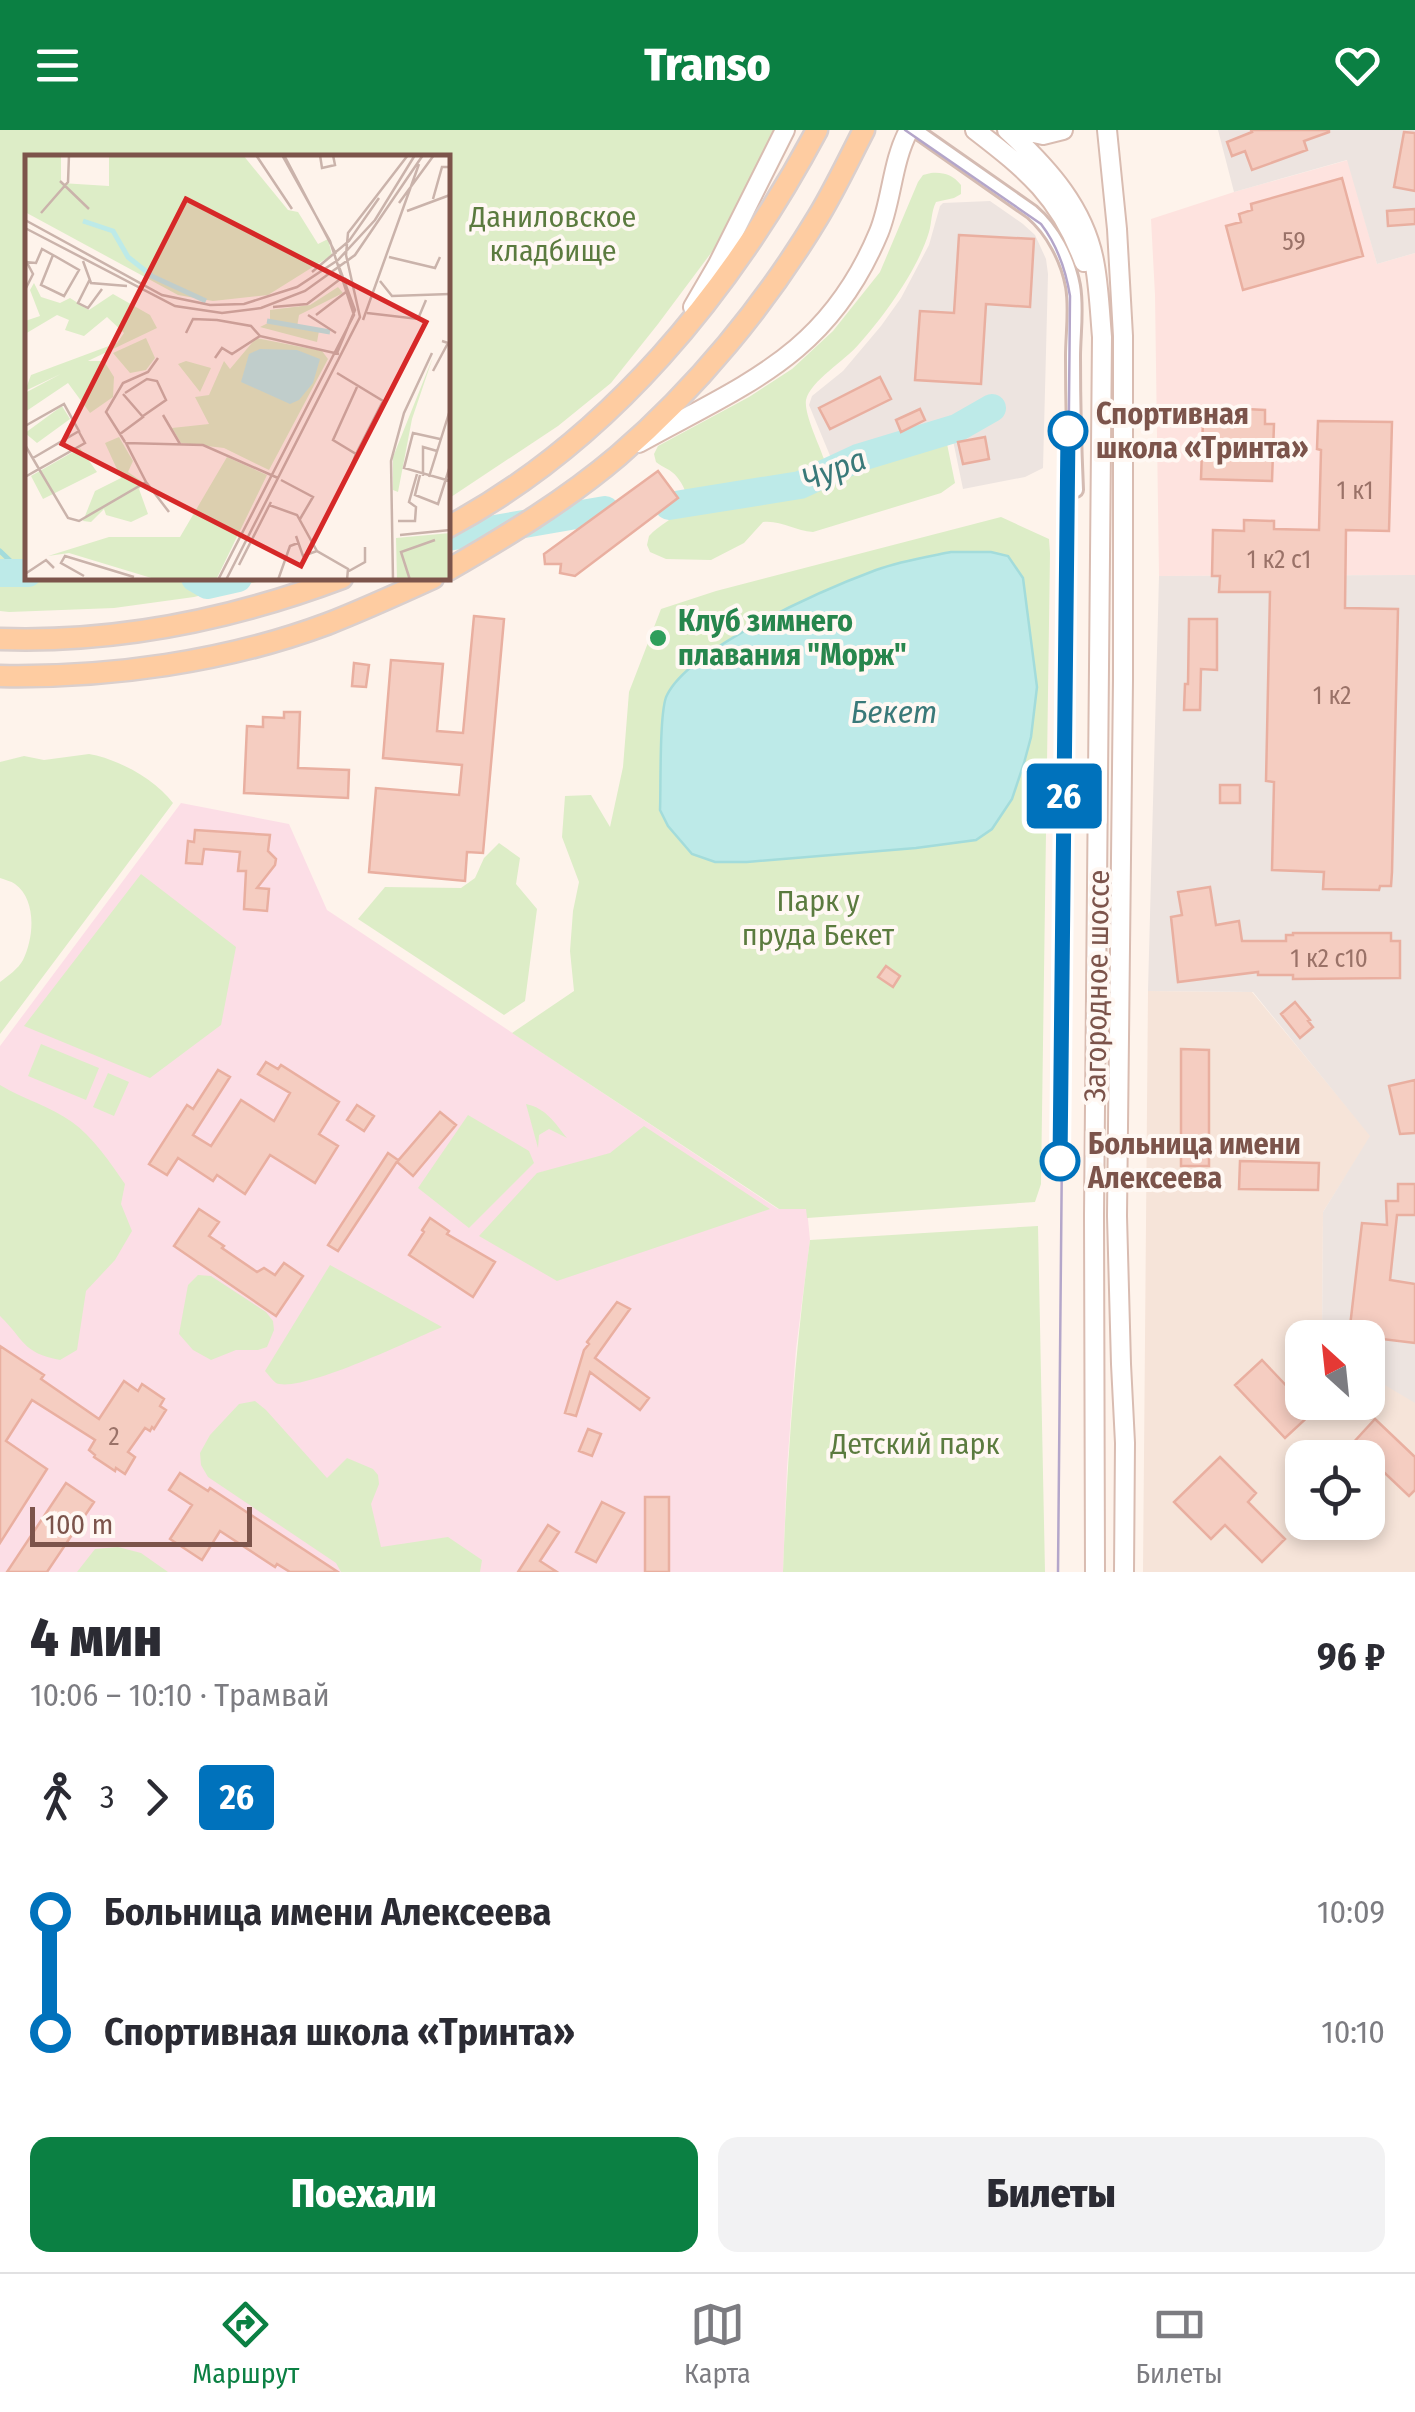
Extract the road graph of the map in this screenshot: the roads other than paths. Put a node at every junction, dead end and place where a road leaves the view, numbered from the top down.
1 (785, 130) edge
2 (864, 130) edge
3 (912, 130) edge
4 (975, 130) edge
5 (1008, 130) edge
6 (1020, 130) edge
7 (1062, 130) edge
8 (1106, 130) edge
9 (814, 136) edge
10 (1101, 324) junction
11 (667, 352) junction
12 (616, 457) junction
13 (1076, 490) dead end
14 (450, 526) edge
15 (450, 569) edge
16 (336, 580) edge
17 (430, 580) edge
18 (0, 639) edge
19 (0, 676) edge
20 (1095, 1572) edge
21 (1124, 1572) edge

1 - 11 main road
2 - 12 main road
3 - 12 main road
3 - 13 street
4 - 10 main road
5 - 10 main road, Загородное шоссе
6 - 7 main road
8 - 21 main road, Загородное шоссе
9 - 11 main road
10 - 20 main road, Загородное шоссе
11 - 14 main road
12 - 15 main road
16 - 18 main road
17 - 19 main road

